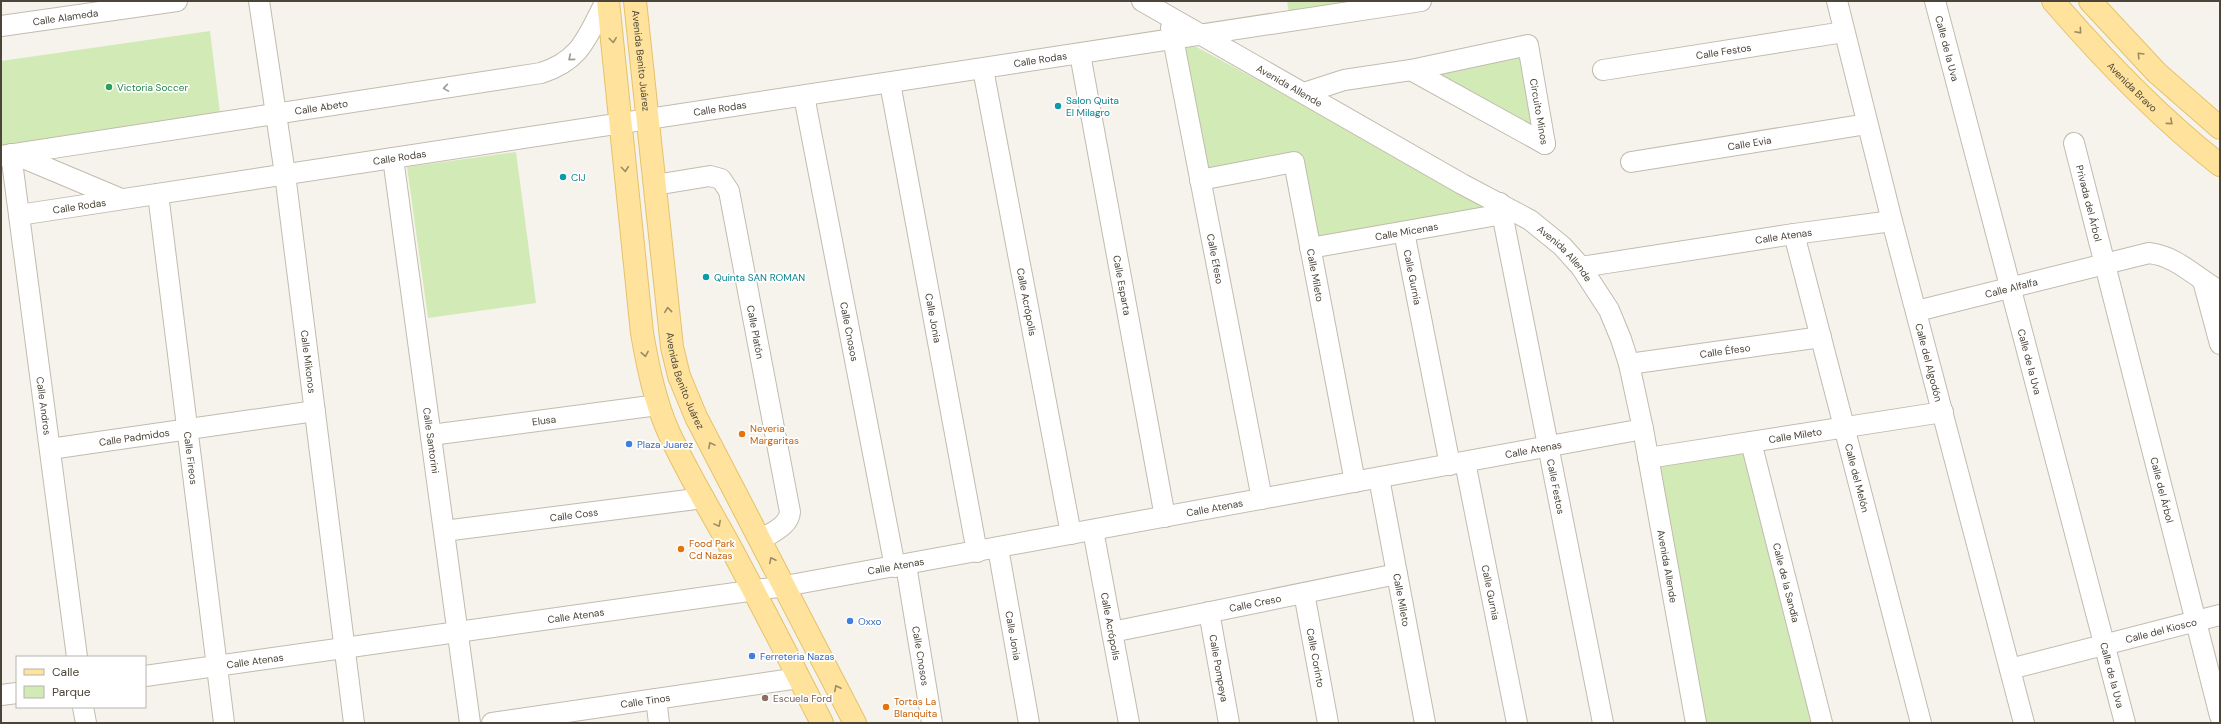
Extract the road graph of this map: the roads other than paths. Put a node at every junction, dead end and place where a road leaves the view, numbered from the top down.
1 (177, 1) edge
2 (259, 1) edge
3 (607, 1) edge
4 (1142, 1) edge
5 (1421, 1) edge
6 (1837, 1) edge
7 (1935, 1) edge
8 (2053, 1) edge
9 (2090, 1) edge
10 (636, 2) edge
11 (1169, 18) junction
12 (1, 26) edge
13 (1844, 32) junction
14 (1203, 35) junction
15 (1173, 40) junction
16 (1080, 54) junction
17 (983, 69) junction
18 (1411, 70) junction
19 (1603, 70) dead end
20 (2157, 73) junction
21 (890, 83) junction
22 (1304, 93) junction
23 (2137, 93) junction
24 (804, 96) junction
25 (276, 115) junction
26 (647, 120) junction
27 (621, 124) junction
28 (1868, 124) junction
29 (2220, 128) edge
30 (2074, 143) dead end
31 (9, 155) edge
32 (393, 158) junction
33 (1631, 162) dead end
34 (2220, 165) edge
35 (285, 174) junction
36 (1200, 180) junction
37 (655, 185) junction
38 (158, 194) junction
39 (120, 199) junction
40 (1502, 208) junction
41 (19, 215) junction
42 (1892, 221) junction
43 (1404, 232) junction
44 (1794, 234) junction
45 (1310, 248) junction
46 (2105, 264) junction
47 (1581, 267) junction
48 (2202, 281) junction
49 (2010, 289) junction
50 (2220, 291) edge
51 (1917, 311) junction
52 (1821, 337) junction
53 (2220, 344) edge
54 (1629, 364) junction
55 (658, 405) junction
56 (315, 411) junction
57 (1943, 412) junction
58 (1844, 428) junction
59 (187, 429) junction
60 (1643, 429) junction
61 (431, 435) junction
62 (1751, 442) junction
63 (1548, 446) junction
64 (50, 449) junction
65 (1648, 458) junction
66 (1458, 463) junction
67 (1379, 478) junction
68 (1355, 482) junction
69 (704, 498) junction
70 (1262, 499) junction
71 (1165, 517) junction
72 (1093, 530) junction
73 (444, 531) junction
74 (1071, 534) junction
75 (761, 540) junction
76 (998, 548) junction
77 (977, 552) junction
78 (900, 566) junction
79 (1397, 574) junction
80 (785, 586) junction
81 (754, 590) junction
82 (1304, 593) junction
83 (1208, 612) junction
84 (2220, 615) edge
85 (2197, 620) junction
86 (1112, 632) junction
87 (457, 633) junction
88 (2104, 645) junction
89 (345, 648) junction
90 (77, 656) edge
91 (217, 666) junction
92 (2010, 669) junction
93 (146, 676) edge
94 (799, 678) junction
95 (16, 693) edge
96 (1, 695) edge
97 (656, 699) junction
98 (83, 708) edge
99 (2219, 711) edge
100 (562, 718) edge
101 (86, 723) edge
102 (224, 723) edge
103 (354, 723) edge
104 (470, 723) edge
105 (492, 723) edge
106 (659, 723) edge
107 (822, 723) edge
108 (855, 723) edge
109 (932, 723) edge
110 (1029, 723) edge
111 (1129, 723) edge
112 (1229, 723) edge
113 (1328, 723) edge
114 (1425, 723) edge
115 (1517, 723) edge
116 (1603, 723) edge
117 (1696, 723) edge
118 (1822, 723) edge
119 (1921, 723) edge
120 (2024, 723) edge
121 (2125, 723) edge

1 - 12 street, Calle Alameda
2 - 25 street, Calle Mikonos
3 -> 25 street, Calle Abeto
3 -> 27 main road
4 - 11 street, Avenida Allende
5 - 14 street, Calle Rodas
6 - 13 street, Calle del Algodón
7 - 49 street, Calle de la Uva
8 -> 23 main road, Avenida Bravo
20 -> 9 main road
10 - 26 main road, Avenida Benito Juárez
11 - 14 street, Avenida Allende
11 - 15 street, Calle Efeso
13 - 19 street, Calle Festos
13 - 28 street, Calle del Algodón
14 - 15 street, Calle Rodas
14 - 22 street, Avenida Allende
15 - 16 street, Calle Rodas
15 - 36 street, Calle Efeso
16 - 17 street, Calle Rodas
16 - 71 street, Calle Esparta
17 - 21 street, Calle Rodas
17 - 74 street, Calle Acrópolis
18 - 18 street, Circuito Minos
18 - 22 street, Circuito Minos
20 - 23 main road
20 - 29 main road
21 - 24 street, Calle Rodas
21 - 77 street, Calle Jonia
22 - 40 street, Avenida Allende
23 -> 34 main road, Avenida Bravo
24 - 26 street, Calle Rodas
24 - 78 street, Calle Cnosos
25 - 31 street, Calle Abeto
25 - 35 street, Calle Mikonos
26 - 27 street, Calle Rodas
26 - 37 main road, Avenida Benito Juárez
27 - 32 street, Calle Rodas
27 -> 55 main road
28 - 33 street, Calle Evia
28 - 42 street, Calle del Algodón
30 - 46 street, Privada del Árbol
31 - 39 street
31 - 41 street, Calle Andros
32 - 35 street, Calle Rodas
32 - 61 street, Calle Santorini
35 - 38 street, Calle Rodas
35 - 56 street, Calle Mikonos
36 - 45 street, Calle Mileto
36 - 70 street, Calle Efeso
75 -> 37 main road, Avenida Benito Juárez
37 - 75 street, Calle Platón
38 - 39 street, Calle Rodas
38 - 59 street, Calle Fireos
39 - 41 street, Calle Rodas
40 - 43 street, Calle Micenas
40 - 47 street, Avenida Allende
40 - 63 street, Calle Festos
41 - 64 street, Calle Andros
42 - 44 street, Calle Atenas
42 - 51 street, Calle del Algodón
43 - 45 street, Calle Micenas
43 - 66 street, Calle Gurnia
44 - 47 street, Calle Atenas
44 - 52 street, Calle del Melón
45 - 68 street, Calle Mileto
46 - 48 street, Calle Alfalfa
46 - 49 street, Calle Alfalfa
46 - 85 street, Calle del Árbol
47 - 54 street, Avenida Allende
48 - 50 street, Calle Alfalfa
48 - 53 street
49 - 51 street, Calle Alfalfa
49 - 88 street, Calle de la Uva
51 - 57 street, Calle del Algodón
52 - 54 street, Calle Éfeso
52 - 58 street, Calle del Melón
54 - 60 street, Avenida Allende
55 - 61 street, Elusa
55 - 69 main road
56 - 59 street, Calle Padmidos
56 - 89 street, Calle Mikonos
57 - 58 street, Calle Mileto
57 - 92 street, Calle del Algodón
58 - 62 street, Calle Mileto
58 - 119 street, Calle del Melón
59 - 64 street, Calle Padmidos
59 - 91 street, Calle Fireos
60 - 63 street, Calle Atenas
60 - 65 street, Avenida Allende
61 - 73 street, Calle Santorini
62 - 65 street, Calle Mileto
62 - 118 street, Calle de la Sandía
63 - 66 street, Calle Atenas
63 - 116 street, Calle Festos
64 - 90 street, Calle Andros
65 - 117 street, Avenida Allende
66 - 67 street, Calle Atenas
66 - 115 street, Calle Gurnia
67 - 68 street, Calle Atenas
67 - 79 street, Calle Mileto
68 - 70 street, Calle Atenas
69 - 73 street, Calle Coss
69 -> 81 main road
70 - 71 street, Calle Atenas
71 - 72 street, Calle Atenas
72 - 74 street, Calle Atenas
72 - 86 street, Calle Acrópolis
73 - 87 street, Calle Santorini
74 - 76 street, Calle Atenas
80 -> 75 main road, Avenida Benito Juárez
76 - 77 street, Calle Atenas
76 - 110 street, Calle Jonia
77 - 78 street, Calle Atenas
78 - 80 street, Calle Atenas
78 - 109 street, Calle Cnosos
79 - 82 street, Calle Creso
79 - 114 street, Calle Mileto
80 - 81 street, Calle Atenas
108 -> 80 main road, Avenida Benito Juárez
81 - 87 street, Calle Atenas
81 - 94 main road
82 - 83 street, Calle Creso
82 - 113 street, Calle Corinto
83 - 86 street, Calle Creso
83 - 112 street, Calle Pompeya
84 - 85 street, Calle del Kiosco
85 - 88 street, Calle del Kiosco
85 - 99 street, Calle del Árbol
86 - 111 street, Calle Acrópolis
87 - 89 street, Calle Atenas
87 - 104 street, Calle Santorini
88 - 92 street, Calle del Kiosco
88 - 121 street, Calle de la Uva
89 - 91 street, Calle Atenas
89 - 103 street, Calle Mikonos
91 - 93 street, Calle Atenas
91 - 102 street, Calle Fireos
92 - 120 street, Calle del Algodón
94 - 97 street, Calle Tinos
94 - 107 main road
95 - 96 street
97 - 100 street, Calle Tinos
97 - 106 street
98 - 101 street
100 - 105 street, Calle Tinos

